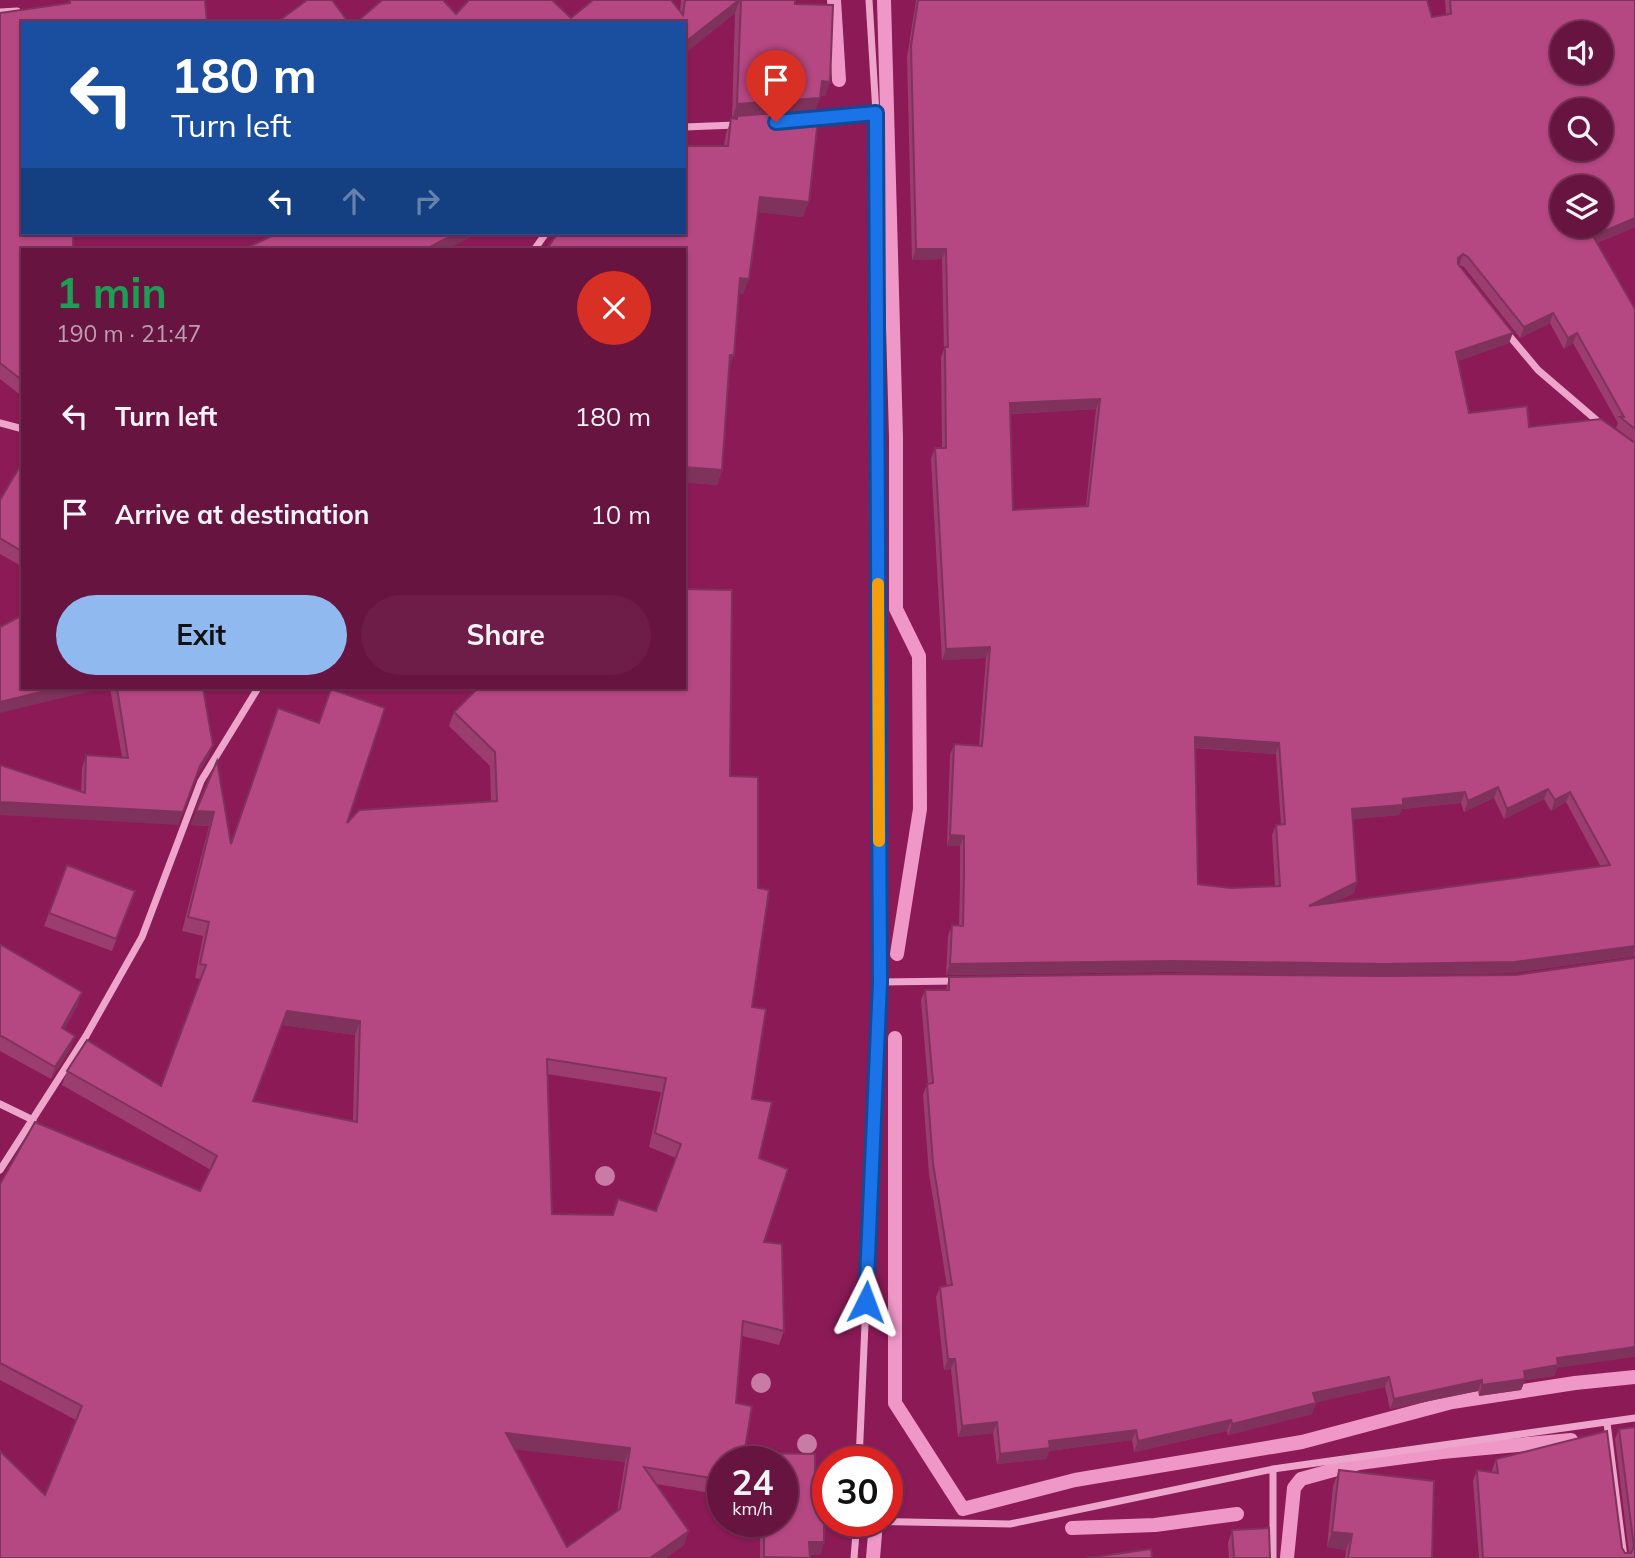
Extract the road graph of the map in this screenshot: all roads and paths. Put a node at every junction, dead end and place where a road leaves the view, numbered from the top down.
1 (869, 0) edge
2 (25, 10) edge
3 (0, 12) edge
4 (876, 113) junction
5 (807, 119) edge
6 (739, 125) edge
7 (686, 127) edge
8 (1502, 327) edge
9 (0, 423) edge
10 (1604, 427) edge
11 (21, 428) edge
12 (257, 689) edge
13 (962, 981) edge
14 (880, 982) junction
15 (0, 1104) edge
16 (33, 1120) junction
17 (0, 1170) edge
18 (1635, 1418) edge
19 (1607, 1423) junction
20 (860, 1446) edge
21 (1273, 1469) junction
22 (903, 1522) edge
23 (856, 1537) edge
24 (855, 1558) edge
25 (1273, 1558) edge
26 (1624, 1558) edge

1 - 4 street
2 - 3 street
4 - 5 street
4 - 14 street
6 - 7 street
8 - 10 street
9 - 11 street
12 - 16 street
13 - 14 street
14 - 20 street
15 - 16 street
16 - 17 street
18 - 19 street
19 - 21 street
19 - 26 street
21 - 22 street
21 - 25 street
23 - 24 street

